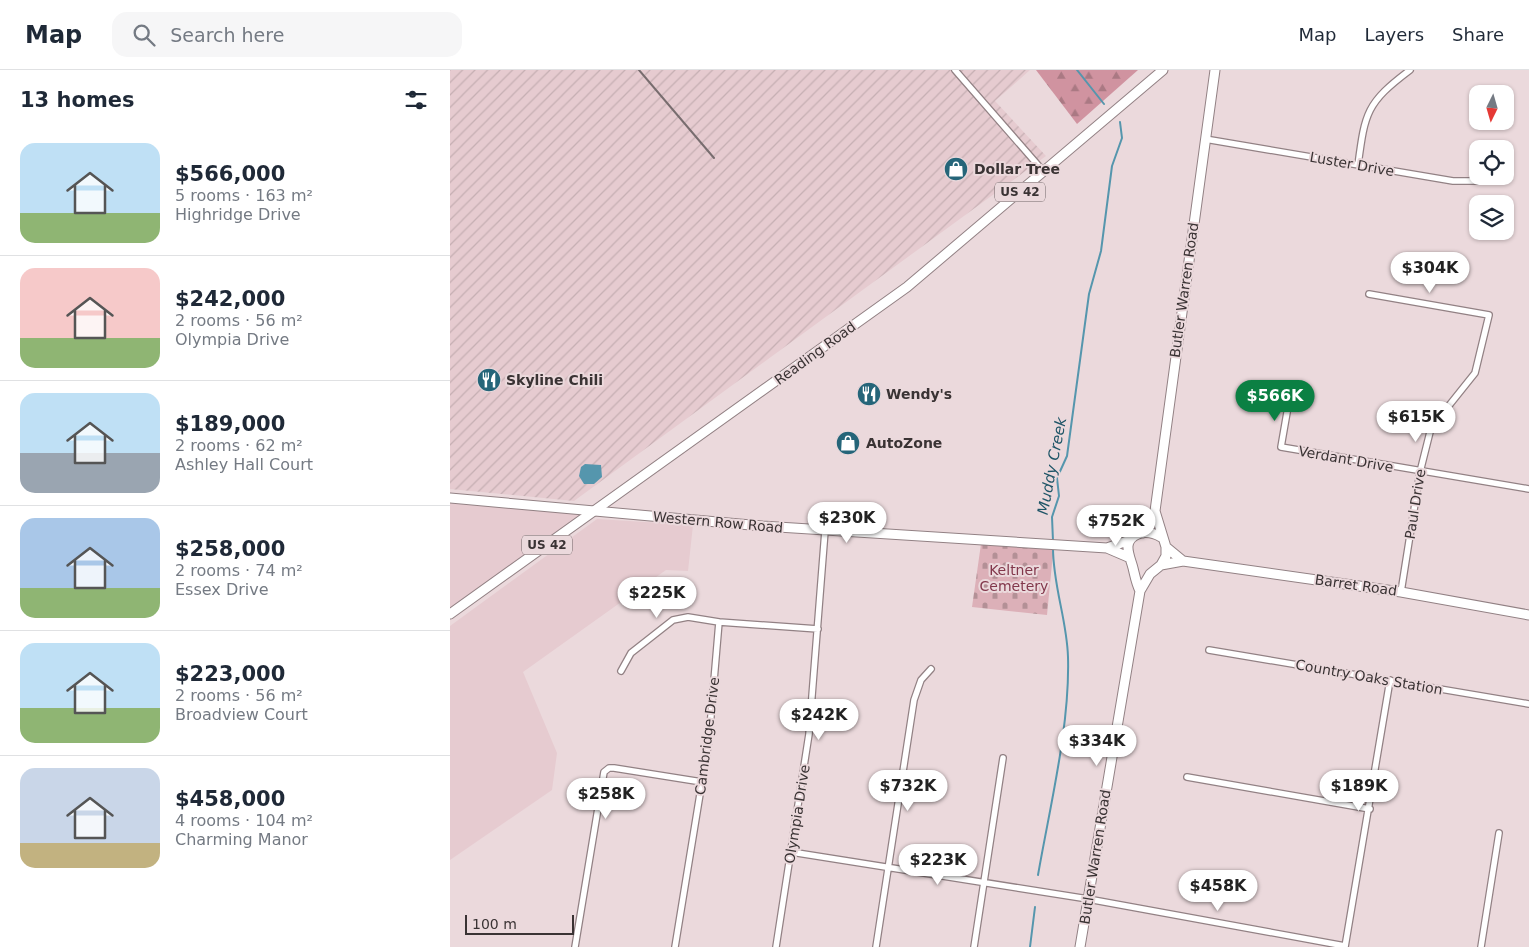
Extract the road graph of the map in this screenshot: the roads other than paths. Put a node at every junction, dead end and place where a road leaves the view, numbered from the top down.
1 (955, 70) edge
2 (1163, 70) edge
3 (1215, 70) edge
4 (1410, 70) edge
5 (1205, 139) junction
6 (1358, 165) junction
7 (1044, 172) junction
8 (1469, 181) edge
9 (1369, 294) dead end
10 (1290, 400) dead end
11 (1420, 472) junction
12 (1529, 489) edge
13 (450, 498) edge
14 (1154, 511) junction
15 (594, 512) junction
16 (825, 531) junction
17 (1143, 533) junction
18 (1161, 537) junction
19 (1130, 540) junction
20 (1166, 547) junction
21 (1107, 548) junction
22 (1130, 561) junction
23 (1183, 561) junction
24 (1157, 567) junction
25 (1140, 591) junction
26 (1401, 592) junction
27 (450, 614) edge
28 (1529, 615) edge
29 (719, 622) junction
30 (818, 629) junction
31 (1209, 650) dead end
32 (931, 669) dead end
33 (621, 671) dead end
34 (1390, 680) junction
35 (1529, 704) edge
36 (1003, 758) dead end
37 (1188, 777) dead end
38 (702, 782) junction
39 (1370, 809) junction
40 (1499, 833) dead end
41 (791, 852) junction
42 (888, 868) junction
43 (984, 882) junction
44 (1088, 899) junction
45 (1345, 946) edge
46 (575, 947) edge
47 (675, 947) edge
48 (776, 947) edge
49 (876, 947) edge
50 (974, 947) edge
51 (1080, 947) edge
52 (1481, 947) edge

1 - 7 street
2 - 7 main road, Reading Road / US 42
3 - 5 main road, Butler Warren Road
4 - 6 street
5 - 6 street, Luster Drive
5 - 14 main road, Butler Warren Road
6 - 8 street, Luster Drive
7 - 15 main road, Reading Road / US 42
9 - 11 street, Paul Drive
10 - 11 street, Verdant Drive
11 - 12 street, Verdant Drive
11 - 26 street, Paul Drive
13 - 15 main road, Western Row Road
14 - 17 main road, Butler Warren Road
14 - 18 main road, Butler Warren Road
15 - 16 main road, Western Row Road
15 - 27 main road, Reading Road / US 42
16 - 21 main road, Western Row Road
16 - 30 street, Olympia Drive
17 - 18 main road
17 - 19 main road
18 - 20 main road, Butler Warren Road
19 - 21 main road, Western Row Road
19 - 22 main road, Butler Warren Road
20 - 23 main road
20 - 24 main road, Butler Warren Road
21 - 22 main road, Western Row Road
22 - 24 main road
22 - 25 main road, Butler Warren Road
23 - 24 main road, Barret Road
23 - 26 main road, Barret Road
24 - 25 main road, Butler Warren Road
25 - 44 main road, Butler Warren Road
26 - 28 main road, Barret Road
29 - 30 street
29 - 33 street
29 - 38 street, Cambridge Drive
30 - 41 street, Olympia Drive
31 - 34 street, Country Oaks Station
32 - 42 street
34 - 35 street, Country Oaks Station
34 - 39 street
36 - 43 street
37 - 39 street
38 - 46 street
38 - 47 street, Cambridge Drive
39 - 45 street
40 - 52 street
41 - 42 street
41 - 48 street, Olympia Drive
42 - 43 street
42 - 49 street
43 - 44 street
43 - 50 street
44 - 45 street
44 - 51 main road, Butler Warren Road

